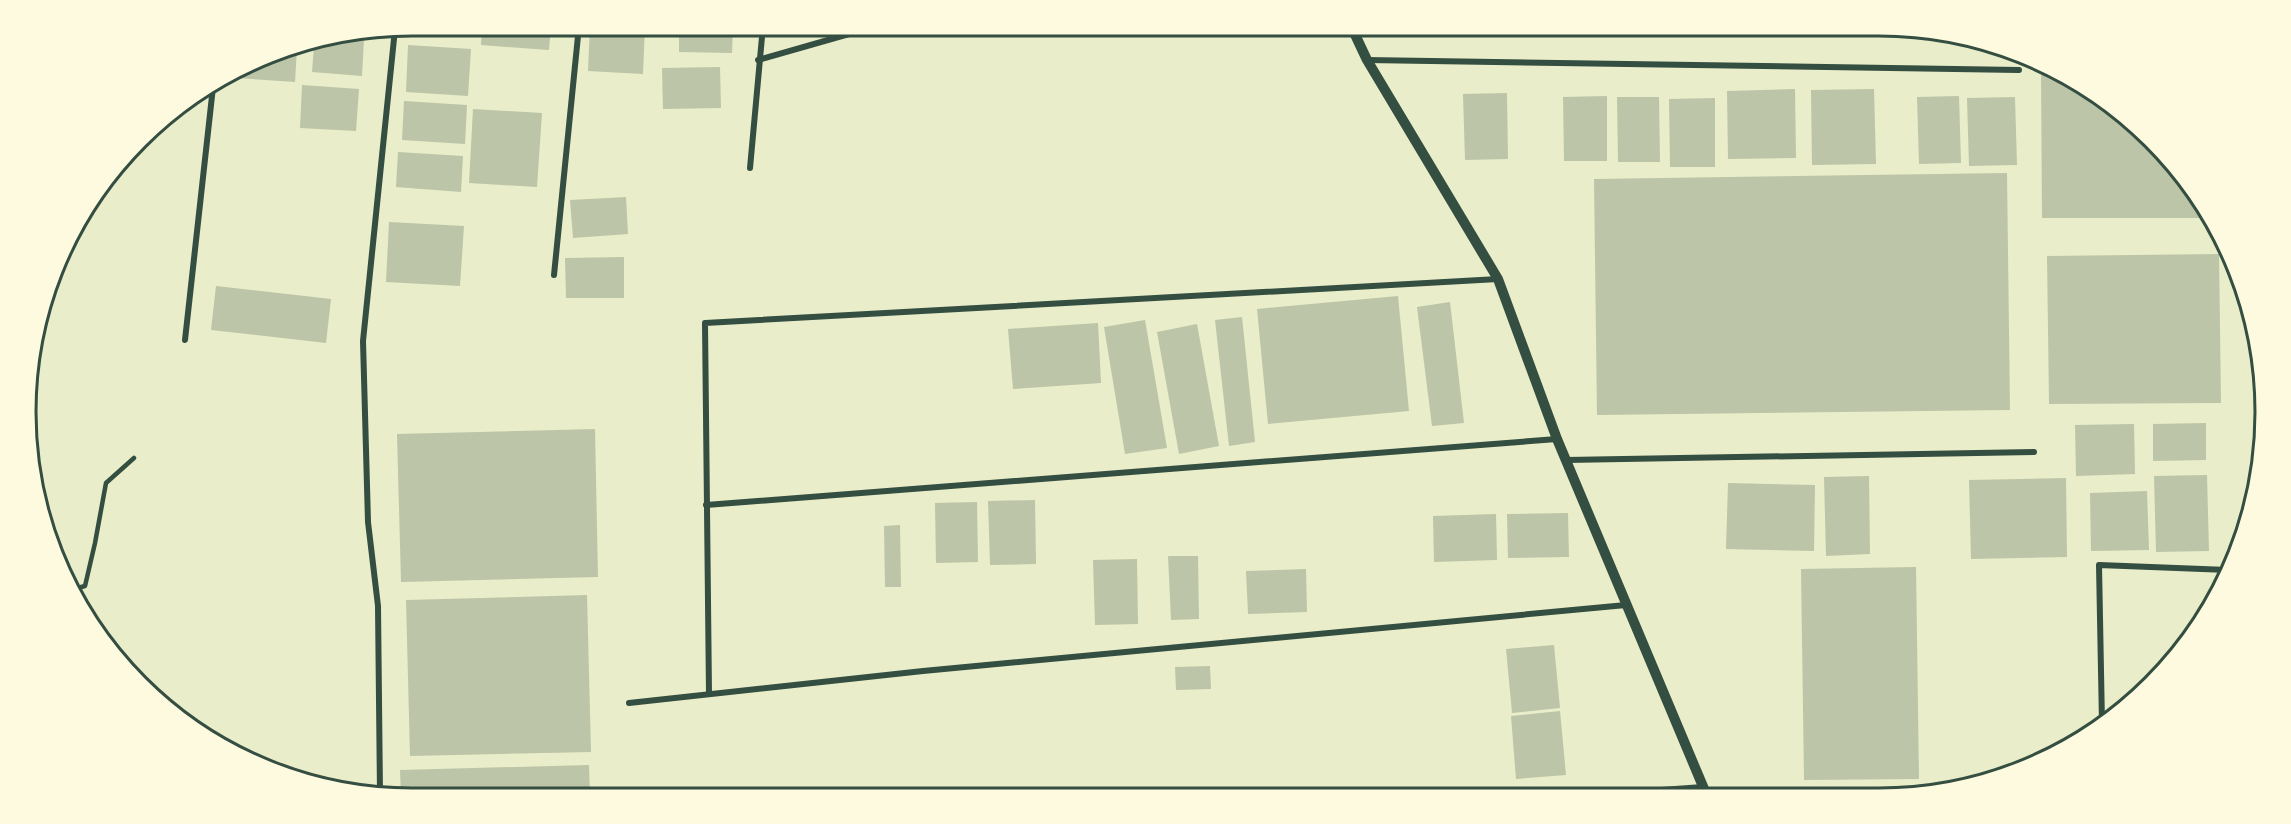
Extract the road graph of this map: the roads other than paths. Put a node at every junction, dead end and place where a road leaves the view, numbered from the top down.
1 (578, 36) edge
2 (762, 36) edge
3 (842, 36) edge
4 (1356, 36) edge
5 (394, 37) edge
6 (758, 60) junction
7 (1367, 60) junction
8 (2019, 70) dead end
9 (212, 93) edge
10 (750, 168) dead end
11 (554, 275) dead end
12 (1498, 279) junction
13 (185, 340) dead end
14 (1557, 439) junction
15 (2034, 452) dead end
16 (134, 458) dead end
17 (1565, 460) junction
18 (706, 505) junction
19 (2220, 570) edge
20 (80, 587) edge
21 (1626, 605) junction
22 (709, 694) junction
23 (629, 703) dead end
24 (2102, 715) edge
25 (380, 786) edge
26 (1705, 788) edge

1 - 11 street
2 - 6 street
3 - 6 street
4 - 7 street
5 - 25 street
6 - 10 street
7 - 8 street
7 - 12 street
9 - 13 street
12 - 14 street
12 - 18 street
14 - 17 street
14 - 18 street
15 - 17 street
16 - 20 lane
17 - 21 street
18 - 22 street
19 - 24 street
21 - 22 street
21 - 26 street
22 - 23 street

